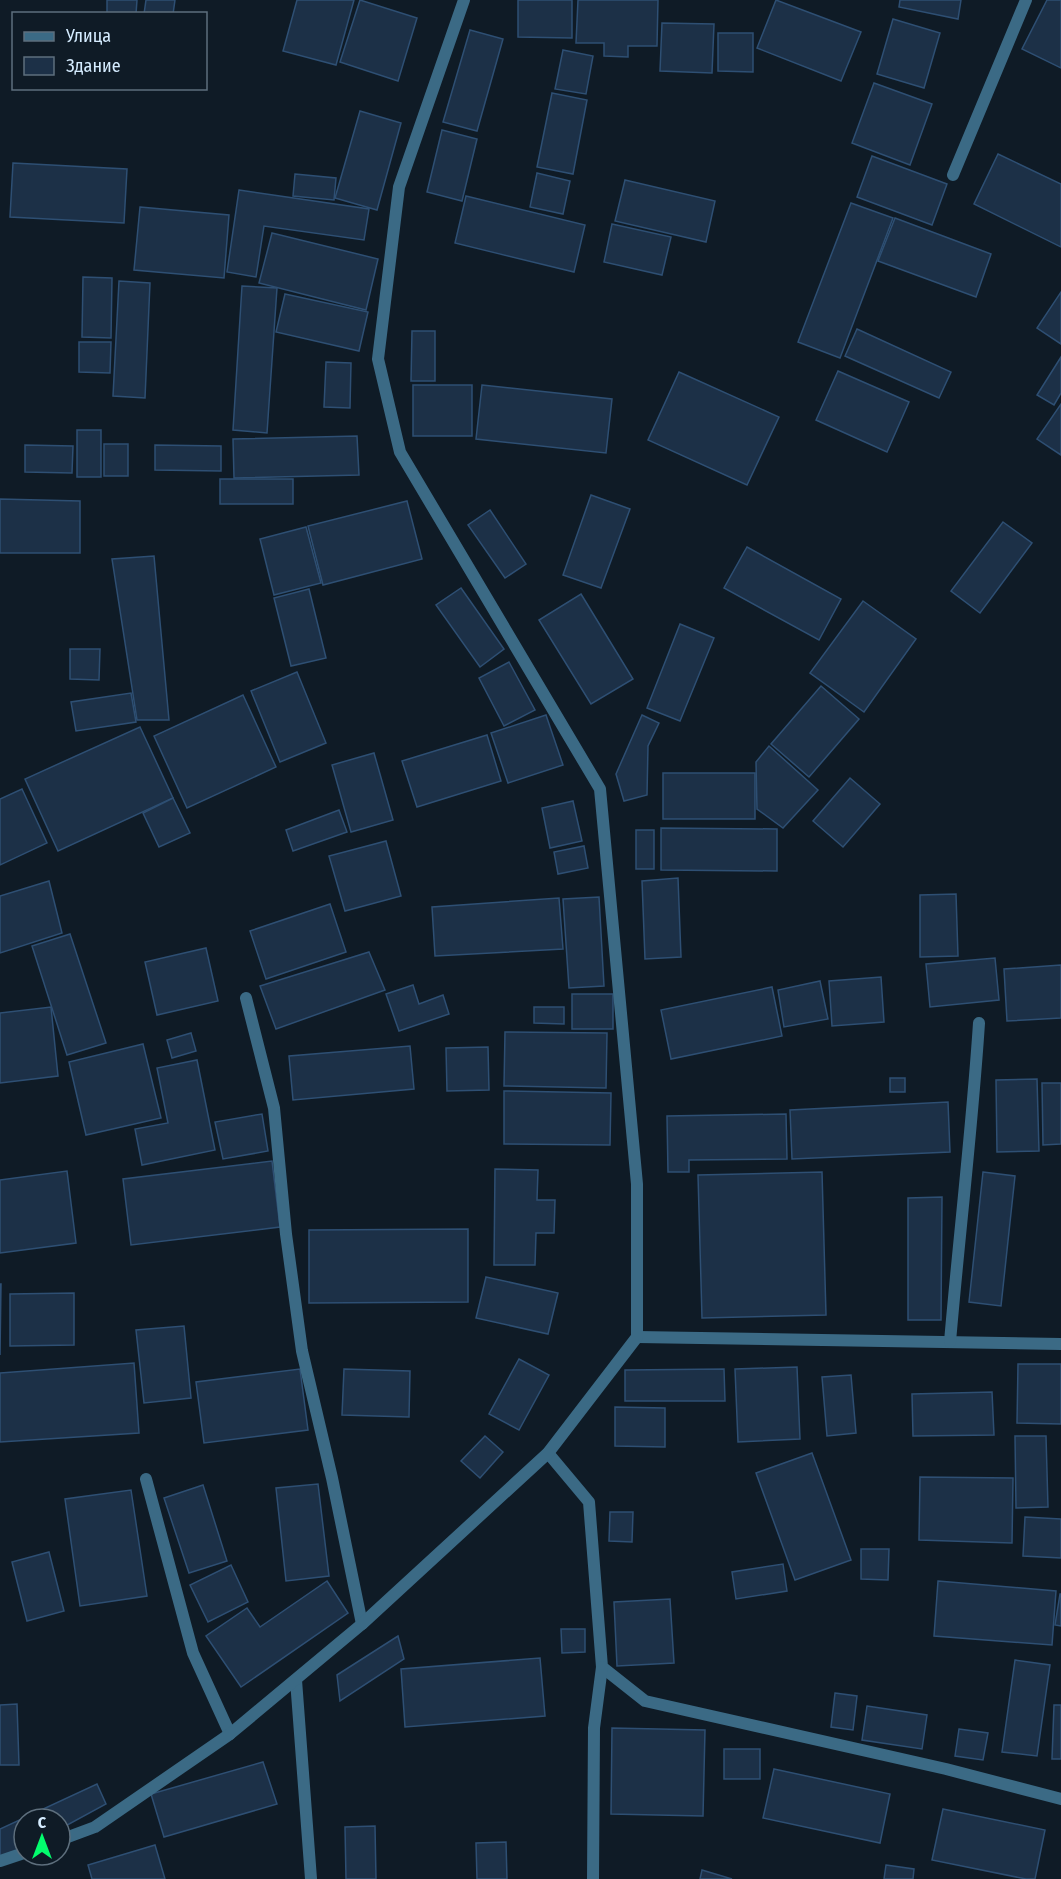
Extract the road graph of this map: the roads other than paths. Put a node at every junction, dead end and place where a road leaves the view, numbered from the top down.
1 (464, 0) edge
2 (1026, 0) edge
3 (953, 175) dead end
4 (246, 998) dead end
5 (979, 1023) dead end
6 (637, 1337) junction
7 (950, 1342) junction
8 (1061, 1344) edge
9 (548, 1453) junction
10 (146, 1479) dead end
11 (362, 1624) junction
12 (602, 1667) junction
13 (296, 1680) junction
14 (230, 1734) junction
15 (1061, 1798) edge
16 (72, 1836) edge
17 (311, 1879) edge
18 (593, 1879) edge

1 - 6 street
2 - 3 street
4 - 11 street
5 - 7 street
6 - 7 street
6 - 9 street
7 - 8 street
9 - 11 street
9 - 12 street
10 - 14 street
11 - 13 street
12 - 15 street
12 - 18 street
13 - 14 street
13 - 17 street
14 - 16 street

